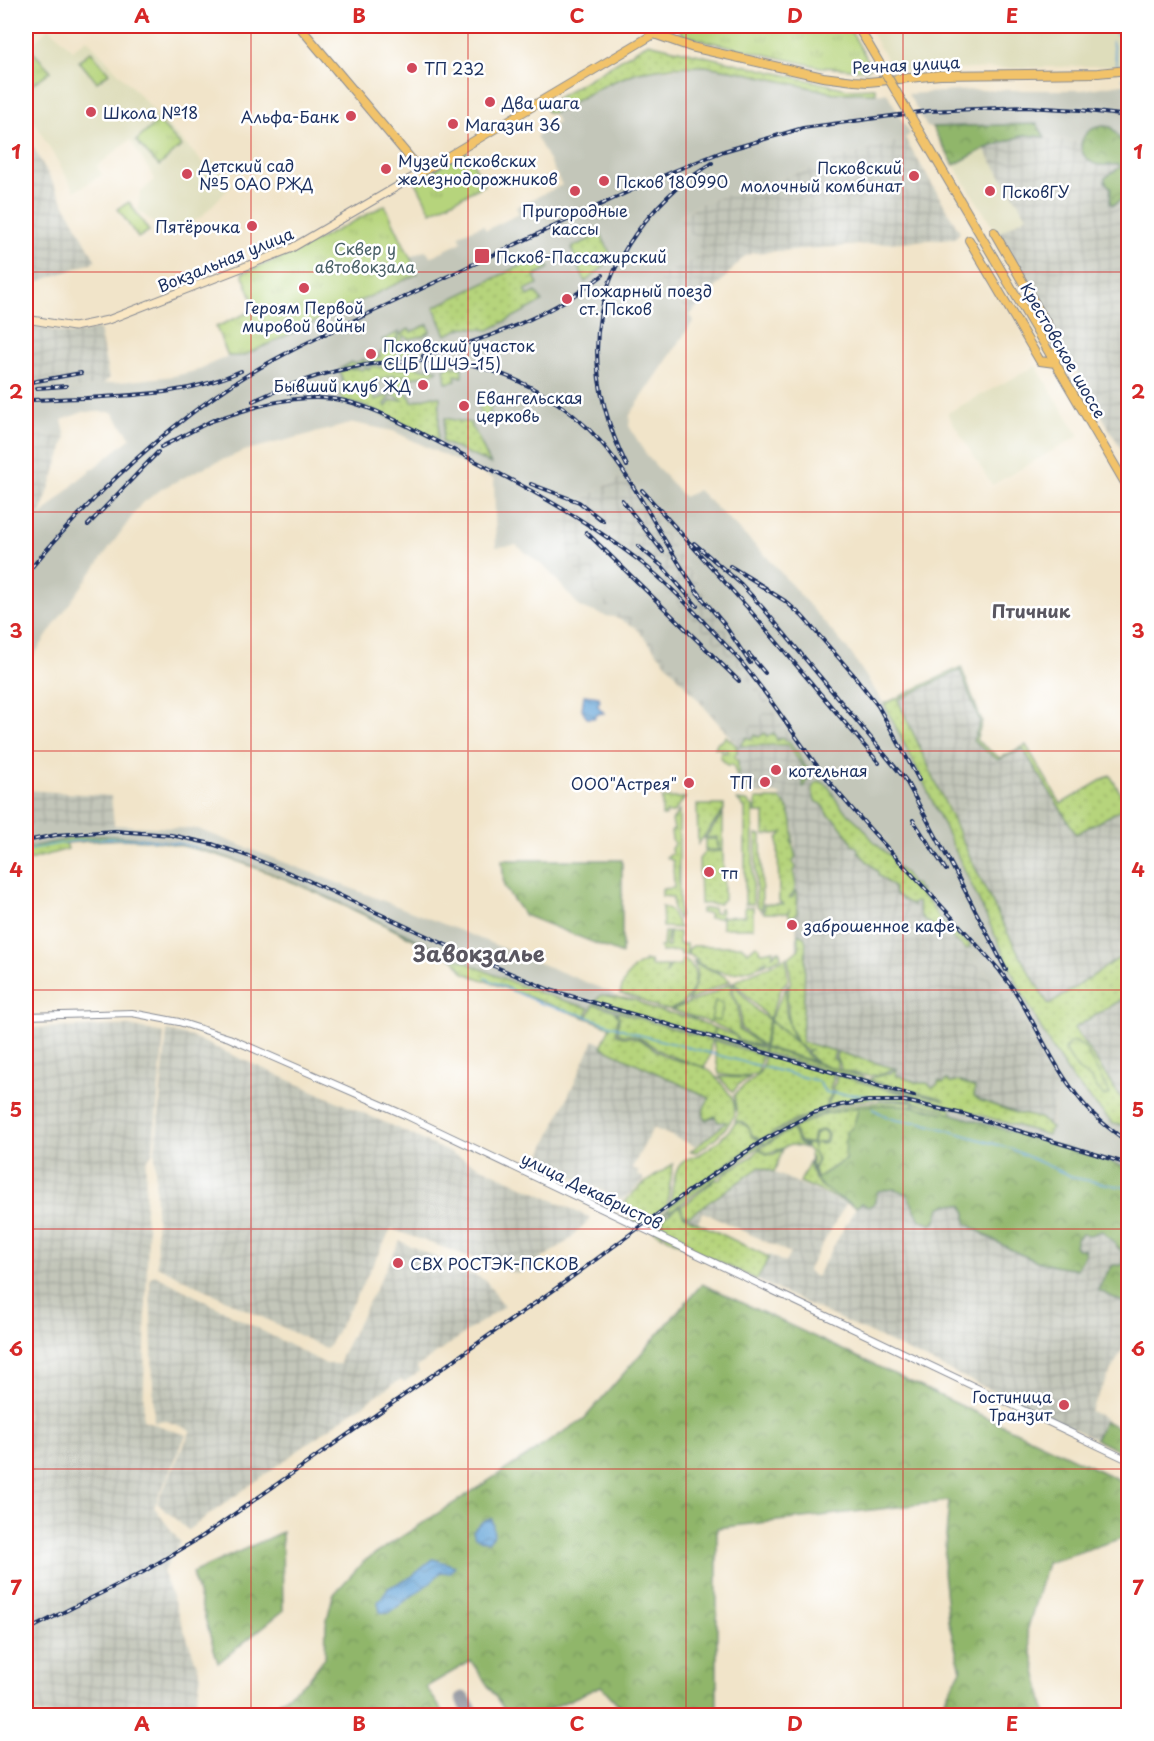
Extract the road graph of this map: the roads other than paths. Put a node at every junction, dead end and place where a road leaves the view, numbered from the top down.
1 (299, 26) edge
2 (668, 26) edge
3 (857, 26) edge
4 (654, 34) junction
5 (1128, 70) edge
6 (422, 172) junction
7 (994, 232) dead end
8 (969, 240) dead end
9 (26, 319) edge
10 (1055, 363) junction
11 (1128, 488) edge
12 (26, 1016) edge
13 (1128, 1460) edge

1 - 6 main road
2 - 4 main road, Вокзальная улица
3 - 10 main road, Крестовское шоссе, bridge
4 - 5 main road, Речная улица
4 - 6 main road, Вокзальная улица
6 - 9 main road, Вокзальная улица
7 - 10 main road
8 - 10 main road
10 - 11 main road, Крестовское шоссе
12 - 13 street, улица Декабристов

